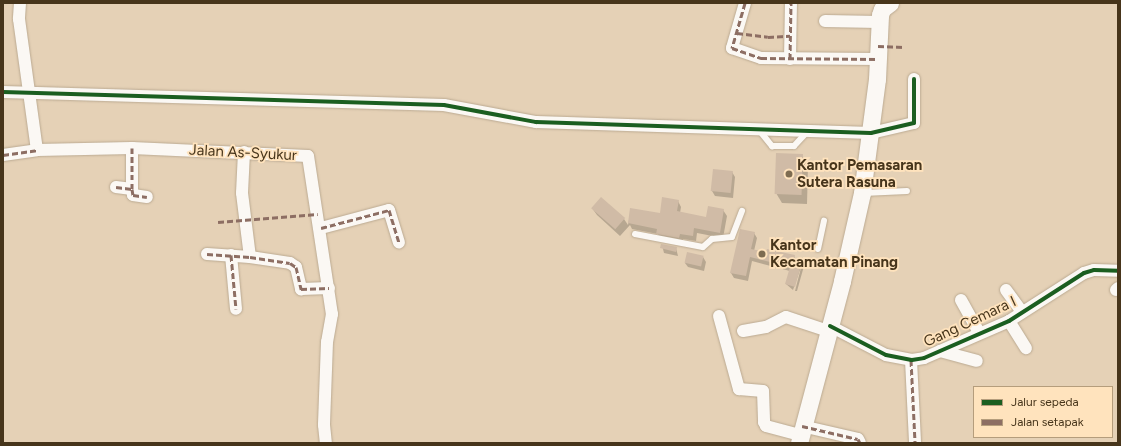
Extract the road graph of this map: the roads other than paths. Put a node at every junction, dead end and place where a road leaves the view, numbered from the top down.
1 (20, 3) edge
2 (745, 3) edge
3 (791, 3) edge
4 (890, 3) edge
5 (825, 21) dead end
6 (879, 22) junction
7 (878, 58) junction
8 (790, 59) junction
9 (914, 79) dead end
10 (3, 92) edge
11 (29, 92) junction
12 (871, 133) junction
13 (132, 148) junction
14 (37, 150) junction
15 (244, 152) junction
16 (3, 155) edge
17 (116, 187) dead end
18 (132, 189) junction
19 (907, 191) dead end
20 (862, 193) junction
21 (147, 197) dead end
22 (742, 210) dead end
23 (824, 222) dead end
24 (321, 228) junction
25 (635, 234) dead end
26 (399, 243) dead end
27 (818, 249) dead end
28 (207, 254) dead end
29 (232, 255) junction
30 (250, 257) junction
31 (1118, 271) edge
32 (329, 288) junction
33 (1006, 290) dead end
34 (961, 300) dead end
35 (236, 309) dead end
36 (1022, 312) junction
37 (720, 316) dead end
38 (1008, 321) junction
39 (829, 328) junction
40 (743, 331) dead end
41 (979, 333) junction
42 (1026, 348) dead end
43 (940, 351) junction
44 (911, 360) junction
45 (977, 361) dead end
46 (800, 435) edge
47 (326, 443) edge
48 (860, 443) edge
49 (915, 443) edge

1 - 11 street
2 - 8 street
3 - 8 street
4 - 6 main road
5 - 6 street
6 - 7 main road
7 - 8 street
7 - 12 main road
9 - 12 street
10 - 11 street
11 - 12 street
11 - 14 street
12 - 20 main road
13 - 14 street, Jalan As-Syukur
13 - 15 street, Jalan As-Syukur
13 - 18 street
14 - 16 street, Jalan As-Syukur
15 - 24 street, Jalan As-Syukur
15 - 30 street
17 - 18 street
18 - 21 street
19 - 20 lane
20 - 39 main road
22 - 25 lane
23 - 27 lane
24 - 26 street
24 - 32 street, Jalan As-Syukur
28 - 29 street
29 - 30 street
29 - 35 street
30 - 32 street
31 - 36 street, Gang Cemara I
32 - 47 street, Jalan As-Syukur
33 - 36 street
34 - 41 street
36 - 38 street, Gang Cemara I
37 - 46 street
38 - 41 street, Gang Cemara I
38 - 42 street
39 - 40 street, Gang Cemara I
39 - 44 street, Gang Cemara I
39 - 46 main road
41 - 43 street, Gang Cemara I
43 - 44 street, Gang Cemara I
43 - 45 street
44 - 49 street
46 - 48 street

